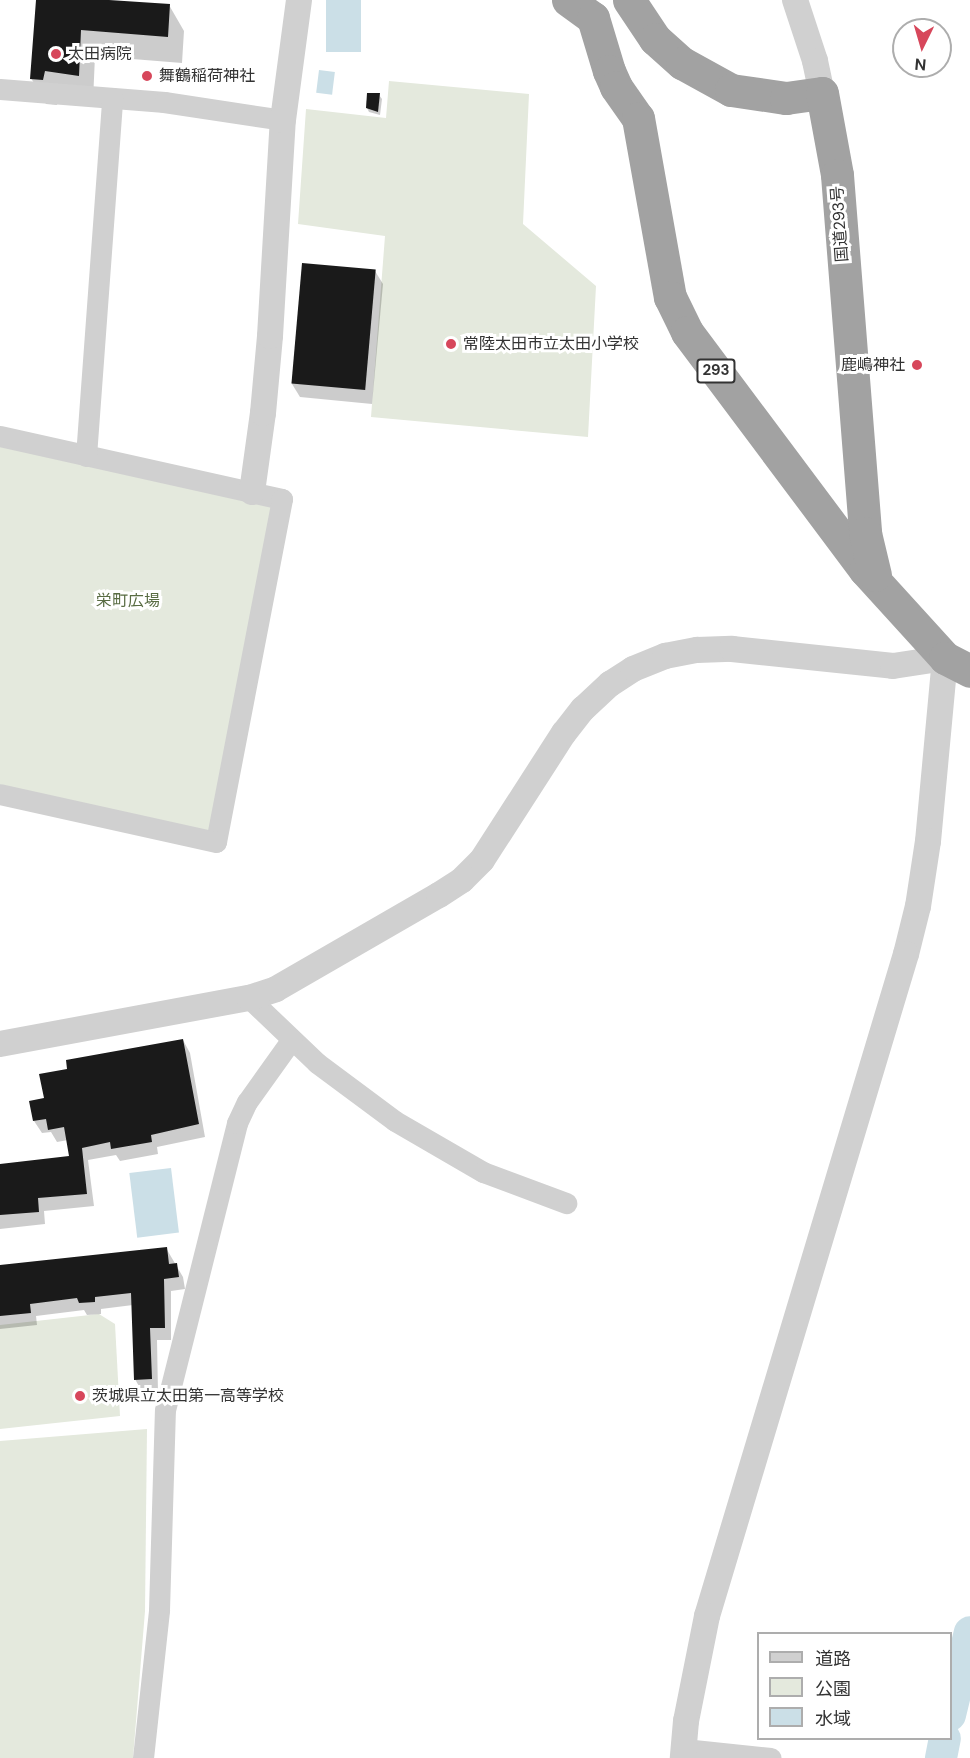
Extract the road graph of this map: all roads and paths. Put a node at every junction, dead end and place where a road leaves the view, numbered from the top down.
1 (299, 0) edge
2 (568, 0) edge
3 (629, 0) edge
4 (795, 0) edge
5 (0, 89) edge
6 (822, 93) junction
7 (112, 98) junction
8 (283, 120) junction
9 (0, 436) edge
10 (86, 456) junction
11 (252, 492) junction
12 (854, 537) junction
13 (957, 664) edge
14 (0, 794) edge
15 (249, 998) junction
16 (292, 1039) junction
17 (0, 1044) edge
18 (566, 1203) dead end
19 (684, 1754) edge
20 (143, 1758) edge
21 (771, 1758) edge

1 - 8 street
2 - 12 highway, 293
3 - 6 highway
4 - 6 street
5 - 7 street
6 - 12 highway, 国道293号
7 - 8 street
7 - 10 street
8 - 11 street
9 - 10 street
10 - 11 street
11 - 14 street
12 - 13 highway, 293
13 - 15 street
13 - 19 street
15 - 16 street
15 - 17 street
16 - 18 street
16 - 20 street
19 - 21 street

